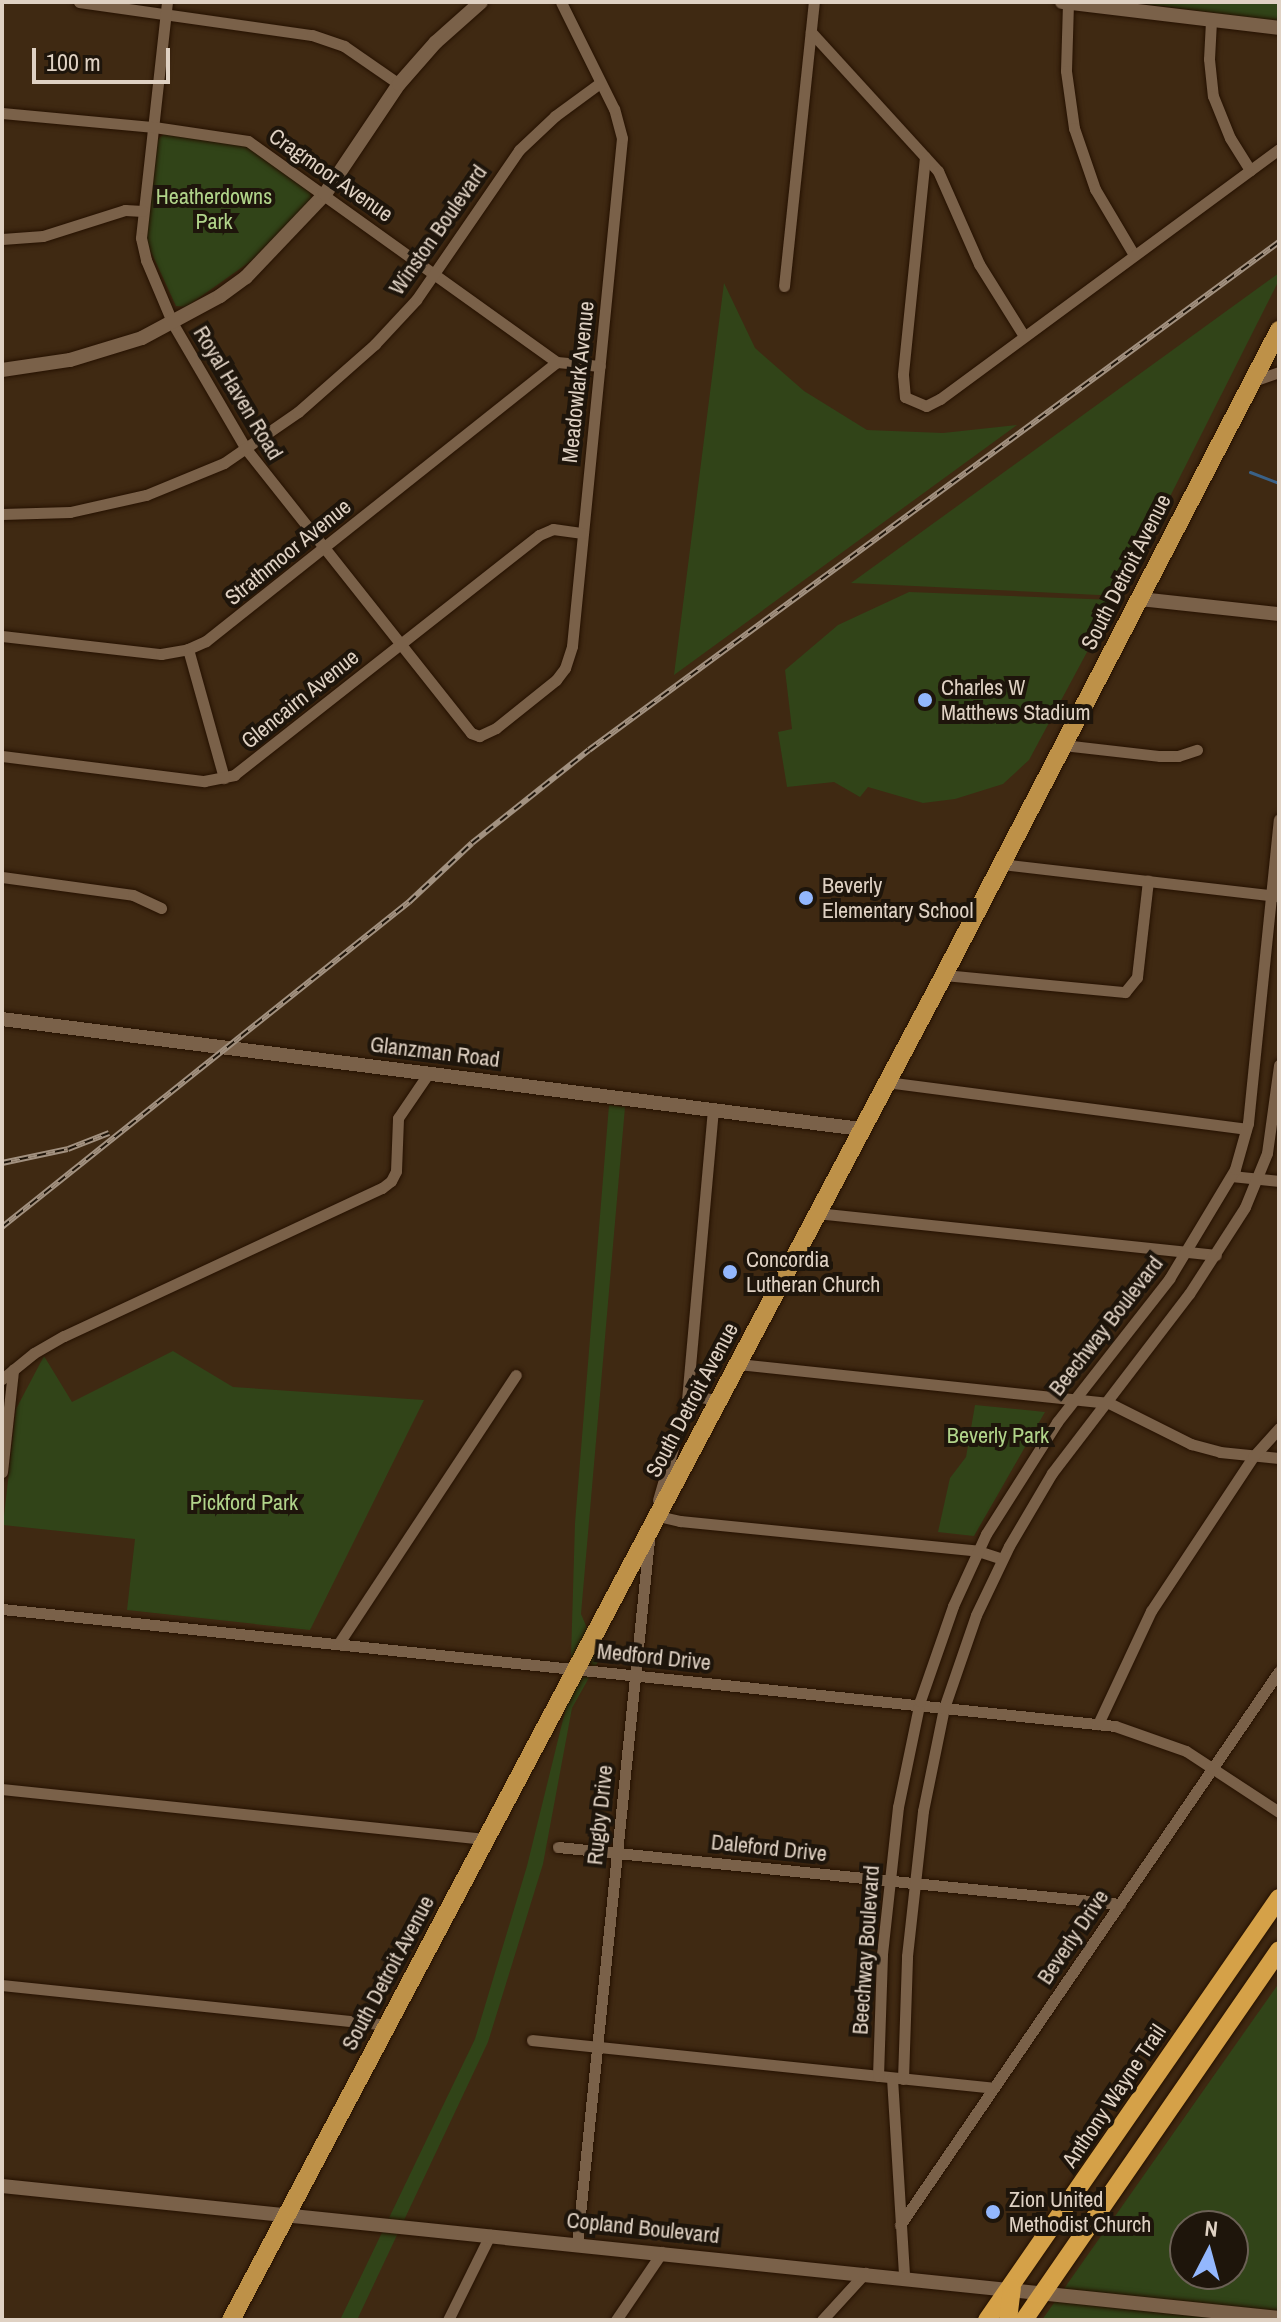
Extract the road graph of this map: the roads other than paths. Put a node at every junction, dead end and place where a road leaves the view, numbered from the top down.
1 (79, 2) edge
2 (481, 2) edge
3 (561, 2) edge
4 (814, 2) edge
5 (1062, 2) edge
6 (1068, 3) edge
7 (166, 8) edge
8 (1211, 21) junction
9 (1279, 28) edge
10 (811, 32) junction
11 (600, 83) junction
12 (399, 84) junction
13 (2, 113) edge
14 (154, 127) junction
15 (1279, 149) edge
16 (925, 157) junction
17 (1250, 170) junction
18 (325, 194) junction
19 (143, 211) junction
20 (2, 239) edge
21 (1134, 255) junction
22 (436, 274) junction
23 (784, 286) dead end
24 (173, 324) junction
25 (1279, 330) edge
26 (1024, 336) junction
27 (557, 362) junction
28 (600, 366) junction
29 (2, 370) edge
30 (1279, 372) edge
31 (1252, 381) junction
32 (246, 449) junction
33 (2, 514) edge
34 (583, 533) junction
35 (323, 548) junction
36 (1140, 599) junction
37 (1279, 614) edge
38 (2, 636) edge
39 (400, 644) junction
40 (188, 649) junction
41 (479, 736) joint
42 (1063, 745) junction
43 (1197, 750) dead end
44 (2, 756) edge
45 (224, 778) junction
46 (1279, 820) edge
47 (1001, 864) junction
48 (2, 877) edge
49 (1148, 881) junction
50 (1275, 895) edge
51 (161, 908) dead end
52 (944, 975) junction
53 (2, 1019) edge
54 (1279, 1065) edge
55 (428, 1074) junction
56 (886, 1082) junction
57 (713, 1110) junction
58 (861, 1129) junction
59 (1246, 1129) junction
60 (1232, 1176) junction
61 (1259, 1179) junction
62 (1279, 1181) edge
63 (817, 1213) junction
64 (1187, 1252) junction
65 (1216, 1255) junction
66 (738, 1364) junction
67 (13, 1370) junction
68 (516, 1375) dead end
69 (2, 1379) edge
70 (688, 1394) junction
71 (1075, 1398) junction
72 (719, 1401) junction
73 (1104, 1402) junction
74 (1279, 1428) edge
75 (1253, 1457) junction
76 (1279, 1458) edge
77 (2, 1472) edge
78 (654, 1524) junction
79 (978, 1551) junction
80 (1002, 1559) junction
81 (2, 1609) edge
82 (339, 1643) junction
83 (576, 1668) junction
84 (1279, 1671) edge
85 (635, 1675) junction
86 (919, 1705) junction
87 (944, 1708) junction
88 (1098, 1724) junction
89 (1213, 1768) junction
90 (2, 1789) edge
91 (1279, 1812) edge
92 (484, 1839) junction
93 (558, 1847) dead end
94 (617, 1852) junction
95 (890, 1881) junction
96 (915, 1884) junction
97 (1279, 1898) edge
98 (1120, 1904) junction
99 (1279, 1950) edge
100 (2, 1985) edge
101 (388, 2025) junction
102 (532, 2040) dead end
103 (597, 2047) junction
104 (878, 2076) junction
105 (898, 2078) junction
106 (993, 2088) junction
107 (1099, 2160) junction
108 (2, 2186) edge
109 (287, 2214) junction
110 (900, 2225) junction
111 (490, 2235) junction
112 (577, 2244) junction
113 (662, 2252) junction
114 (865, 2273) junction
115 (904, 2277) junction
116 (1012, 2288) junction
117 (1044, 2292) junction
118 (1279, 2318) edge
119 (231, 2320) edge
120 (448, 2320) edge
121 (616, 2320) edge
122 (822, 2320) edge
123 (987, 2320) edge
124 (1008, 2320) edge
125 (1024, 2320) edge

1 - 7 street
2 - 12 street
3 - 11 street, Meadowlark Avenue
4 - 10 street
5 - 6 street
6 - 8 street
6 - 21 street
7 - 12 street
7 - 14 street, Royal Haven Road
8 - 9 street
8 - 17 street
10 - 16 street
10 - 23 street
11 - 22 street, Winston Boulevard
11 - 28 street, Meadowlark Avenue
12 - 18 street
13 - 14 street, Cragmoor Avenue
14 - 18 street, Cragmoor Avenue
14 - 19 street, Royal Haven Road
15 - 17 street
16 - 26 street
16 - 26 street
17 - 21 street
18 - 22 street, Cragmoor Avenue
18 - 24 street
19 - 20 street
19 - 24 street, Royal Haven Road
21 - 26 street
22 - 27 street, Cragmoor Avenue
22 - 32 street, Winston Boulevard
24 - 29 street
24 - 32 street, Royal Haven Road
25 - 31 main road, South Detroit Avenue
27 - 28 street
27 - 35 street, Strathmoor Avenue
28 - 34 street, Meadowlark Avenue
30 - 31 street
31 - 36 main road, South Detroit Avenue
32 - 33 street, Winston Boulevard
32 - 35 street, Royal Haven Road
34 - 39 street, Glencairn Avenue
34 - 41 street, Meadowlark Avenue
35 - 39 street, Royal Haven Road
35 - 40 street, Strathmoor Avenue
36 - 37 street
36 - 42 main road, South Detroit Avenue
38 - 40 street, Strathmoor Avenue
39 - 41 street, Royal Haven Road
39 - 45 street, Glencairn Avenue
40 - 45 street
42 - 43 street
42 - 47 main road, South Detroit Avenue
44 - 45 street, Glencairn Avenue
46 - 50 street, Beechway Boulevard
47 - 49 street
47 - 52 main road, South Detroit Avenue
48 - 51 street
49 - 50 street
49 - 52 street
50 - 59 street, Beechway Boulevard
52 - 56 main road, South Detroit Avenue
53 - 55 street, Glanzman Road
54 - 61 street, Beechway Boulevard
55 - 57 street, Glanzman Road
55 - 67 street
56 - 58 main road, South Detroit Avenue
56 - 59 street
57 - 58 street, Glanzman Road
57 - 70 street, Rugby Drive
58 - 63 main road, South Detroit Avenue
59 - 60 street, Beechway Boulevard
60 - 61 street
60 - 64 street, Beechway Boulevard
61 - 62 street
61 - 65 street, Beechway Boulevard
63 - 64 street
63 - 66 main road, South Detroit Avenue
64 - 65 street
64 - 71 street, Beechway Boulevard
65 - 73 street, Beechway Boulevard
66 - 71 street
66 - 72 main road, South Detroit Avenue
67 - 69 street
67 - 77 street
68 - 82 street
70 - 72 street
70 - 78 street, Rugby Drive
71 - 73 street
71 - 79 street, Beechway Boulevard
72 - 78 main road, South Detroit Avenue
73 - 75 street
73 - 80 street, Beechway Boulevard
74 - 75 street
75 - 76 street
75 - 88 street
78 - 79 street
78 - 83 main road, South Detroit Avenue
78 - 85 street, Rugby Drive
79 - 80 street
79 - 86 street, Beechway Boulevard
80 - 87 street, Beechway Boulevard
81 - 82 street, Medford Drive
82 - 83 street, Medford Drive
83 - 85 street, Medford Drive
83 - 92 main road, South Detroit Avenue
84 - 89 street, Beverly Drive
85 - 86 street, Medford Drive
85 - 94 street, Rugby Drive
86 - 87 street, Medford Drive
86 - 95 street, Beechway Boulevard
87 - 88 street, Medford Drive
87 - 96 street, Beechway Boulevard
88 - 89 street, Medford Drive
89 - 91 street, Medford Drive
89 - 98 street, Beverly Drive
90 - 92 street
92 - 101 main road, South Detroit Avenue
93 - 94 street, Daleford Drive
94 - 95 street, Daleford Drive
94 - 103 street, Rugby Drive
95 - 96 street, Daleford Drive
95 - 104 street, Beechway Boulevard
96 - 98 street, Daleford Drive
96 - 105 street, Beechway Boulevard
97 - 107 highway, Anthony Wayne Trail
98 - 106 street, Beverly Drive
99 - 117 highway
100 - 101 street
101 - 109 main road, South Detroit Avenue
102 - 103 street
103 - 104 street
103 - 112 street, Rugby Drive
104 - 105 street
105 - 106 street
105 - 110 street, Beechway Boulevard
106 - 110 street, Beverly Drive
107 - 116 highway, Anthony Wayne Trail
107 - 117 highway
108 - 109 street, Copland Boulevard
109 - 111 street, Copland Boulevard
109 - 119 main road, South Detroit Avenue
110 - 115 street, Beechway Boulevard
111 - 112 street, Copland Boulevard
111 - 120 street
112 - 113 street, Copland Boulevard
113 - 114 street, Copland Boulevard
113 - 121 street
114 - 115 street, Copland Boulevard
114 - 122 street
115 - 116 street, Copland Boulevard
116 - 117 street, Copland Boulevard
116 - 123 highway, Anthony Wayne Trail
116 - 124 highway
117 - 118 street, Copland Boulevard
117 - 125 highway

